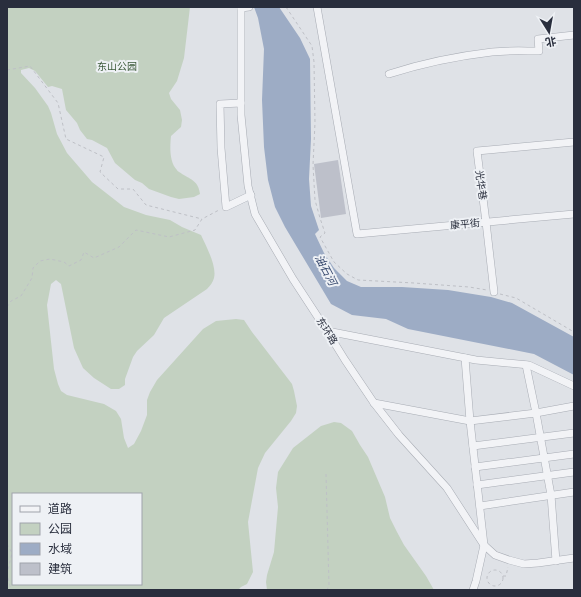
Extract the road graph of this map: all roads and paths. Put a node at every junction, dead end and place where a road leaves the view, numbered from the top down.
1 (245, 7) edge
2 (286, 7) edge
3 (317, 7) edge
4 (574, 34) edge
5 (7, 70) edge
6 (389, 74) dead end
7 (241, 103) junction
8 (574, 142) edge
9 (251, 195) junction
10 (226, 207) junction
11 (574, 214) edge
12 (202, 219) junction
13 (486, 222) junction
14 (494, 292) junction
15 (7, 307) edge
16 (327, 331) junction
17 (574, 332) edge
18 (465, 358) junction
19 (526, 365) junction
20 (574, 386) edge
21 (374, 403) junction
22 (574, 406) edge
23 (536, 413) junction
24 (470, 421) junction
25 (574, 433) edge
26 (541, 437) junction
27 (473, 446) junction
28 (574, 454) edge
29 (545, 458) junction
30 (475, 467) junction
31 (574, 472) edge
32 (326, 474) dead end
33 (548, 476) junction
34 (477, 486) junction
35 (574, 492) edge
36 (552, 495) junction
37 (480, 506) junction
38 (7, 544) edge
39 (484, 545) junction
40 (574, 558) edge
41 (556, 561) junction
42 (508, 567) dead end
43 (502, 576) junction
44 (11, 590) edge
45 (327, 590) edge
46 (473, 590) edge

1 - 7 street, 东环路
2 - 14 path
3 - 13 street, 康平街
4 - 6 street
5 - 12 path
7 - 9 street, 东环路
7 - 10 street
8 - 13 street, 光华巷
9 - 10 street
9 - 16 street, 东环路
10 - 12 path
11 - 13 street, 康平街
12 - 15 path
13 - 14 street, 光华巷
14 - 17 path
16 - 18 street
16 - 21 street, 东环路
18 - 19 street
18 - 24 street
19 - 20 street
19 - 23 street
21 - 24 street
21 - 39 street, 东环路
22 - 23 street
23 - 24 street
23 - 26 street
24 - 27 street
25 - 26 street
26 - 27 street
26 - 29 street
27 - 30 street
28 - 29 street
29 - 30 street
29 - 33 street
30 - 34 street
31 - 33 street
32 - 45 path
33 - 34 street
33 - 36 street
34 - 37 street
35 - 36 street
36 - 37 street
36 - 41 street
37 - 39 street
38 - 44 path
39 - 41 street, 东环路
39 - 46 street
40 - 41 street, 东环路
42 - 43 path
43 - 43 path

